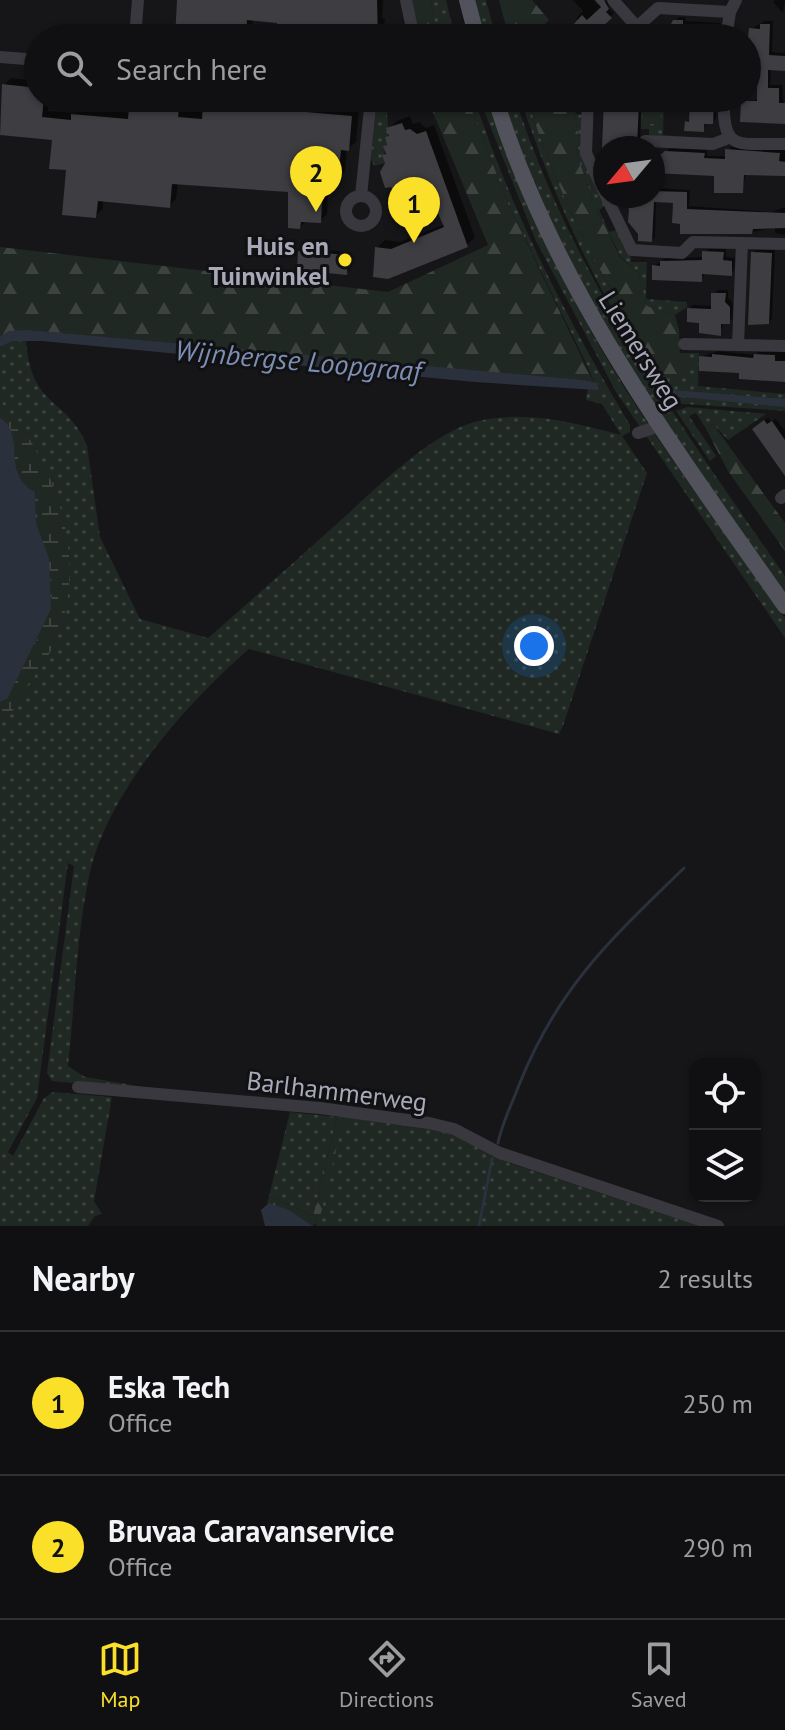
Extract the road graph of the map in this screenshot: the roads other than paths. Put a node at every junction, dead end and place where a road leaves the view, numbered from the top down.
1 (138, 0) edge
2 (406, 0) edge
3 (467, 0) edge
4 (613, 0) edge
5 (733, 6) edge
6 (136, 24) edge
7 (411, 24) edge
8 (473, 24) edge
9 (634, 24) edge
10 (640, 24) edge
11 (0, 57) edge
12 (24, 59) edge
13 (370, 112) edge
14 (500, 112) edge
15 (587, 112) edge
16 (724, 112) edge
17 (729, 138) junction
18 (665, 142) edge
19 (785, 144) edge
20 (593, 168) edge
21 (361, 196) dead end
22 (612, 208) edge
23 (742, 243) junction
24 (785, 244) edge
25 (684, 344) dead end
26 (738, 345) junction
27 (785, 346) edge
28 (659, 426) junction
29 (638, 433) dead end
30 (785, 606) edge
31 (78, 1087) dead end
32 (718, 1226) edge

1 - 6 street
2 - 7 street
3 - 8 main road
4 - 9 street
5 - 10 street
11 - 12 street
13 - 21 street
14 - 28 main road, Liemersweg
15 - 20 street
16 - 17 street
17 - 18 street
17 - 19 street
22 - 23 street
23 - 24 street
23 - 26 street
25 - 26 street
26 - 27 street
28 - 29 street
28 - 30 main road, Liemersweg
31 - 32 street, Barlhammerweg

